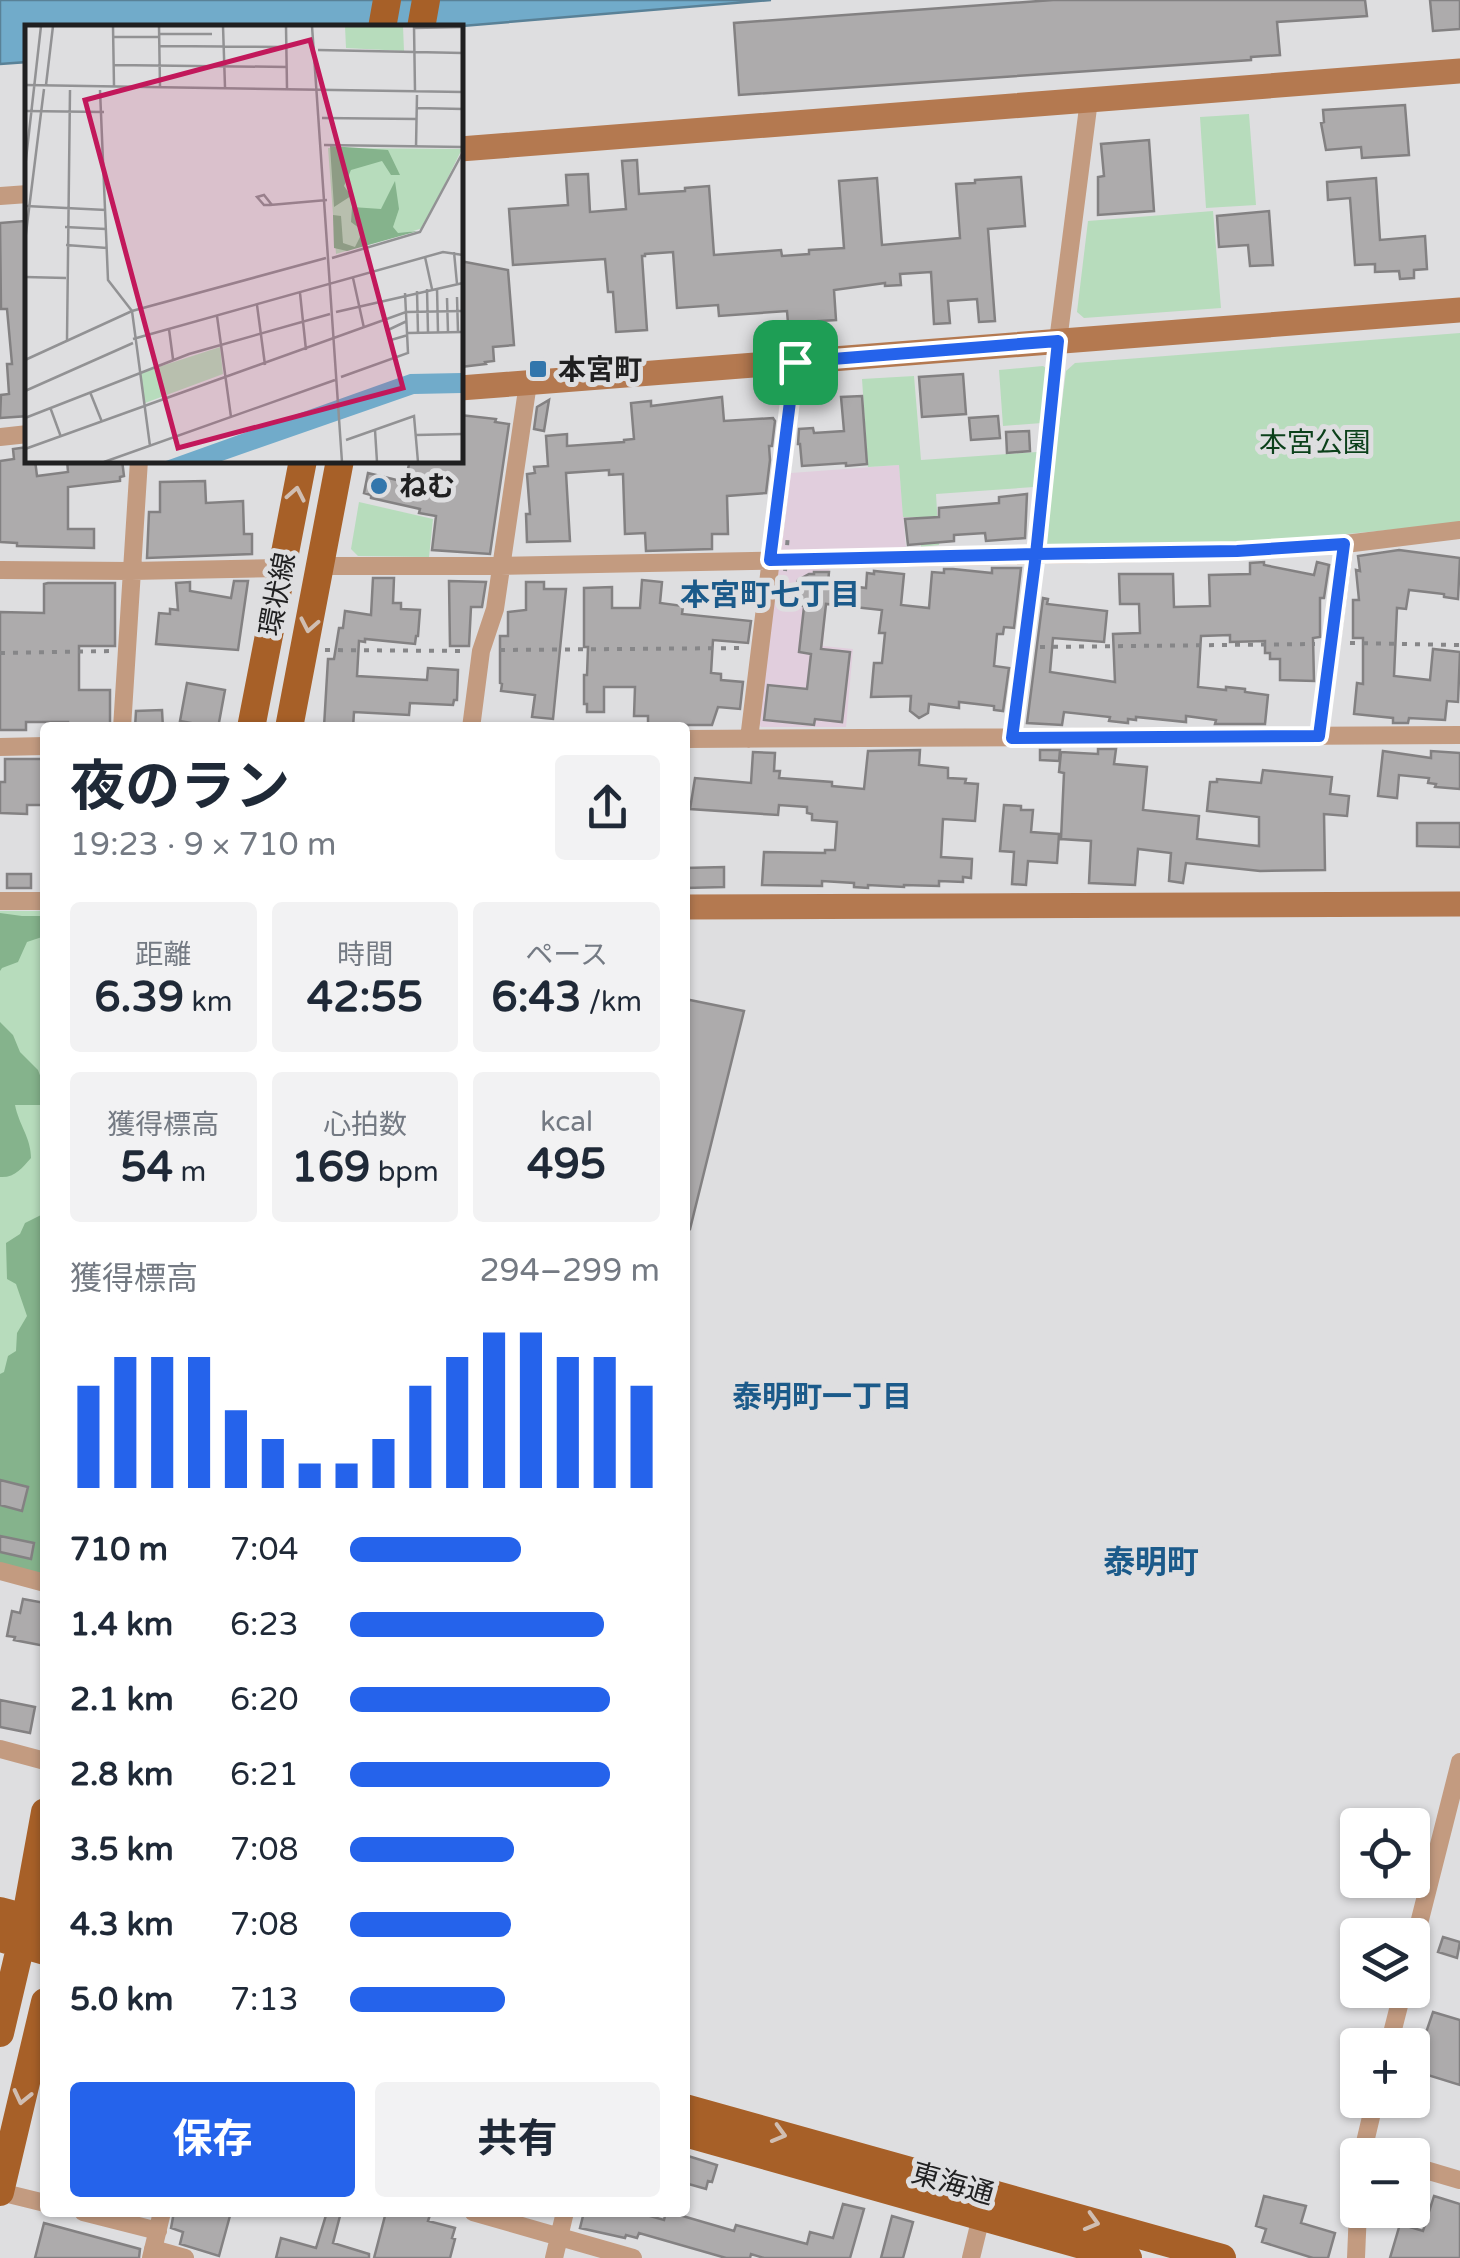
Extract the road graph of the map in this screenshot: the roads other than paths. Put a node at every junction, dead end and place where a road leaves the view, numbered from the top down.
1 (388, 0) edge
2 (426, 0) edge
3 (383, 25) edge
4 (422, 25) edge
5 (1460, 72) edge
6 (1089, 100) junction
7 (462, 148) edge
8 (25, 194) edge
9 (0, 196) edge
10 (1460, 310) edge
11 (1058, 341) junction
12 (795, 362) junction
13 (528, 383) junction
14 (462, 388) edge
15 (25, 434) edge
16 (0, 437) edge
17 (139, 462) edge
18 (303, 462) edge
19 (340, 462) edge
20 (1460, 530) edge
21 (1344, 544) junction
22 (1036, 554) junction
23 (320, 566) junction
24 (501, 566) junction
25 (778, 566) junction
26 (282, 568) junction
27 (0, 570) edge
28 (132, 571) junction
29 (122, 722) edge
30 (252, 722) edge
31 (290, 722) edge
32 (473, 722) edge
33 (1460, 735) edge
34 (1319, 736) junction
35 (1012, 738) junction
36 (690, 739) edge
37 (749, 739) junction
38 (40, 746) edge
39 (0, 748) edge
40 (40, 901) edge
41 (0, 902) edge
42 (1460, 904) edge
43 (690, 908) edge
44 (0, 1570) edge
45 (40, 1582) edge
46 (0, 1748) edge
47 (40, 1760) edge
48 (1460, 1762) edge
49 (40, 1839) edge
50 (1420, 1918) edge
51 (23, 1931) edge
52 (40, 2023) edge
53 (0, 2033) edge
54 (690, 2109) edge
55 (690, 2134) edge
56 (1430, 2171) edge
57 (1460, 2180) edge
58 (0, 2192) edge
59 (40, 2202) edge
60 (97, 2217) edge
61 (490, 2217) edge
62 (564, 2217) edge
63 (982, 2217) junction
64 (1357, 2228) edge
65 (559, 2237) junction
66 (156, 2238) edge
67 (185, 2258) edge
68 (554, 2258) edge
69 (633, 2258) edge
70 (971, 2258) edge
71 (1128, 2258) edge
72 (1222, 2258) edge
73 (1356, 2258) edge

1 - 3 main road
2 - 4 main road
5 - 6 street
6 - 7 street
6 - 11 street
8 - 9 street
10 - 11 street
11 - 12 street
11 - 22 street
12 - 13 street
12 - 25 street
13 - 14 street
13 - 24 street
15 - 16 street
17 - 28 street
26 -> 18 main road, 環状線
19 - 23 main road, 環状線
20 - 21 street
21 - 22 street
21 - 34 street
22 - 25 street
22 - 35 street
23 - 24 street
23 -> 31 main road, 環状線
24 - 25 street
24 - 32 street
25 - 37 street
26 - 28 street
26 - 30 main road, 環状線
27 - 28 street
28 - 29 street
33 - 34 street
34 - 35 street
35 - 37 street
36 - 37 street
38 - 39 street
40 - 41 street
42 - 43 street
44 - 45 street
46 - 47 street
48 - 50 street
49 - 51 main road
51 - 53 main road
52 -> 58 main road
54 -> 72 main road, 東海通
55 - 63 main road, 東海通
56 - 57 street
58 - 59 street
60 - 66 street
61 - 65 street
62 - 65 street
63 - 70 street
63 - 71 main road, 東海通
64 - 73 street
65 - 68 street
65 - 69 street
66 - 67 street

